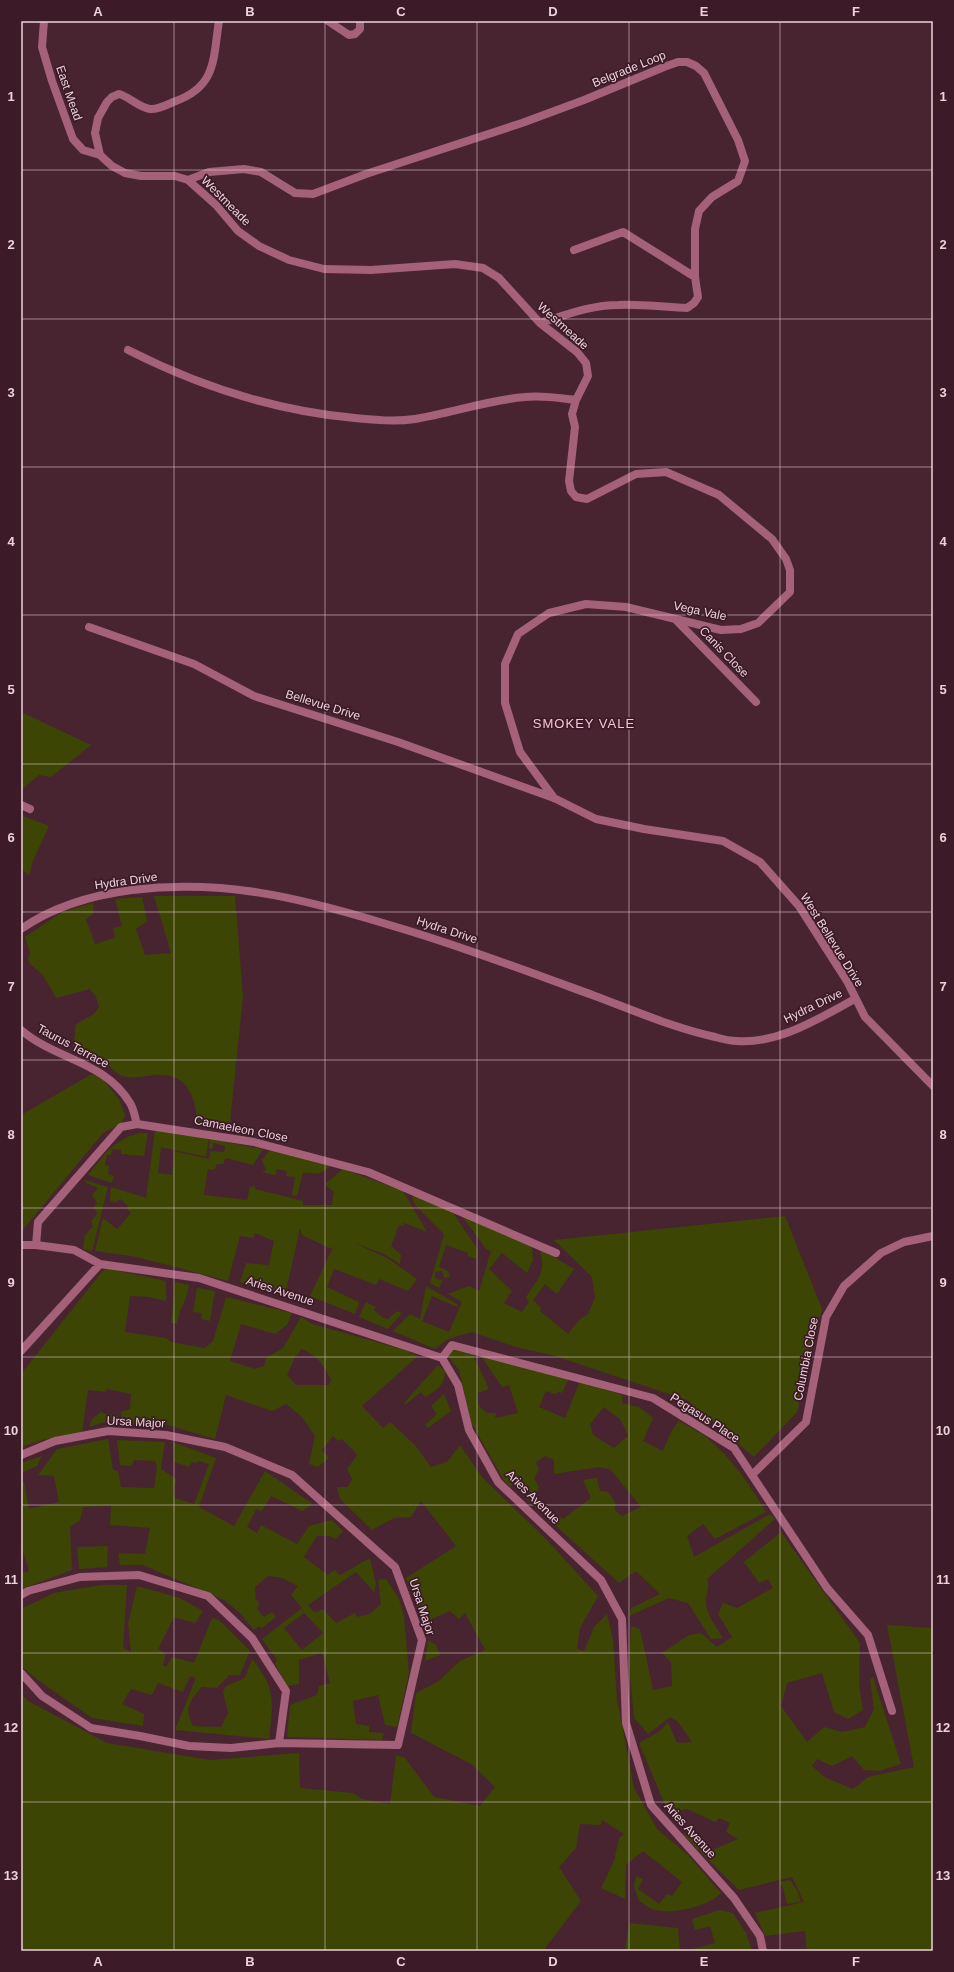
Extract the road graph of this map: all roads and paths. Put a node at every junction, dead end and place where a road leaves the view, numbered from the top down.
1 (44, 21) edge
2 (219, 21) edge
3 (328, 21) edge
4 (360, 21) edge
5 (100, 155) junction
6 (188, 180) junction
7 (574, 250) dead end
8 (695, 277) junction
9 (540, 323) junction
10 (128, 350) dead end
11 (576, 400) junction
12 (675, 619) junction
13 (89, 627) dead end
14 (756, 702) dead end
15 (554, 798) junction
16 (21, 805) edge
17 (30, 809) dead end
18 (21, 929) edge
19 (855, 999) junction
20 (21, 1030) edge
21 (933, 1086) edge
22 (137, 1124) junction
23 (933, 1236) edge
24 (21, 1245) edge
25 (36, 1245) junction
26 (556, 1253) dead end
27 (100, 1264) junction
28 (21, 1351) edge
29 (442, 1358) junction
30 (21, 1455) edge
31 (752, 1475) junction
32 (21, 1595) edge
33 (21, 1673) edge
34 (892, 1711) dead end
35 (280, 1743) junction
36 (763, 1951) edge

1 - 5 street, East Mead
2 - 5 street
3 - 4 street
5 - 6 street, Westmeade
6 - 8 street, Belgrade Loop
6 - 9 street, Westmeade
7 - 8 street
8 - 9 street, Belgrade Loop
9 - 11 street, Westmeade
10 - 11 street
11 - 12 street, Vega Vale
12 - 14 street, Canis Close
12 - 15 street, Vega Vale
13 - 15 street, Bellevue Drive
15 - 19 street, West Bellevue Drive
16 - 17 street
18 - 19 street, Hydra Drive
19 - 21 street, West Bellevue Drive
20 - 22 street, Taurus Terrace
22 - 25 street, Camaeleon Close
22 - 26 street, Camaeleon Close
23 - 31 street, Columbia Close
24 - 25 street
25 - 27 street
27 - 28 street
27 - 29 street, Aries Avenue
29 - 31 street, Pegasus Place
29 - 36 street, Aries Avenue
30 - 35 street, Ursa Major
31 - 34 street, Pegasus Place
32 - 35 street
33 - 35 street, Ursa Major

